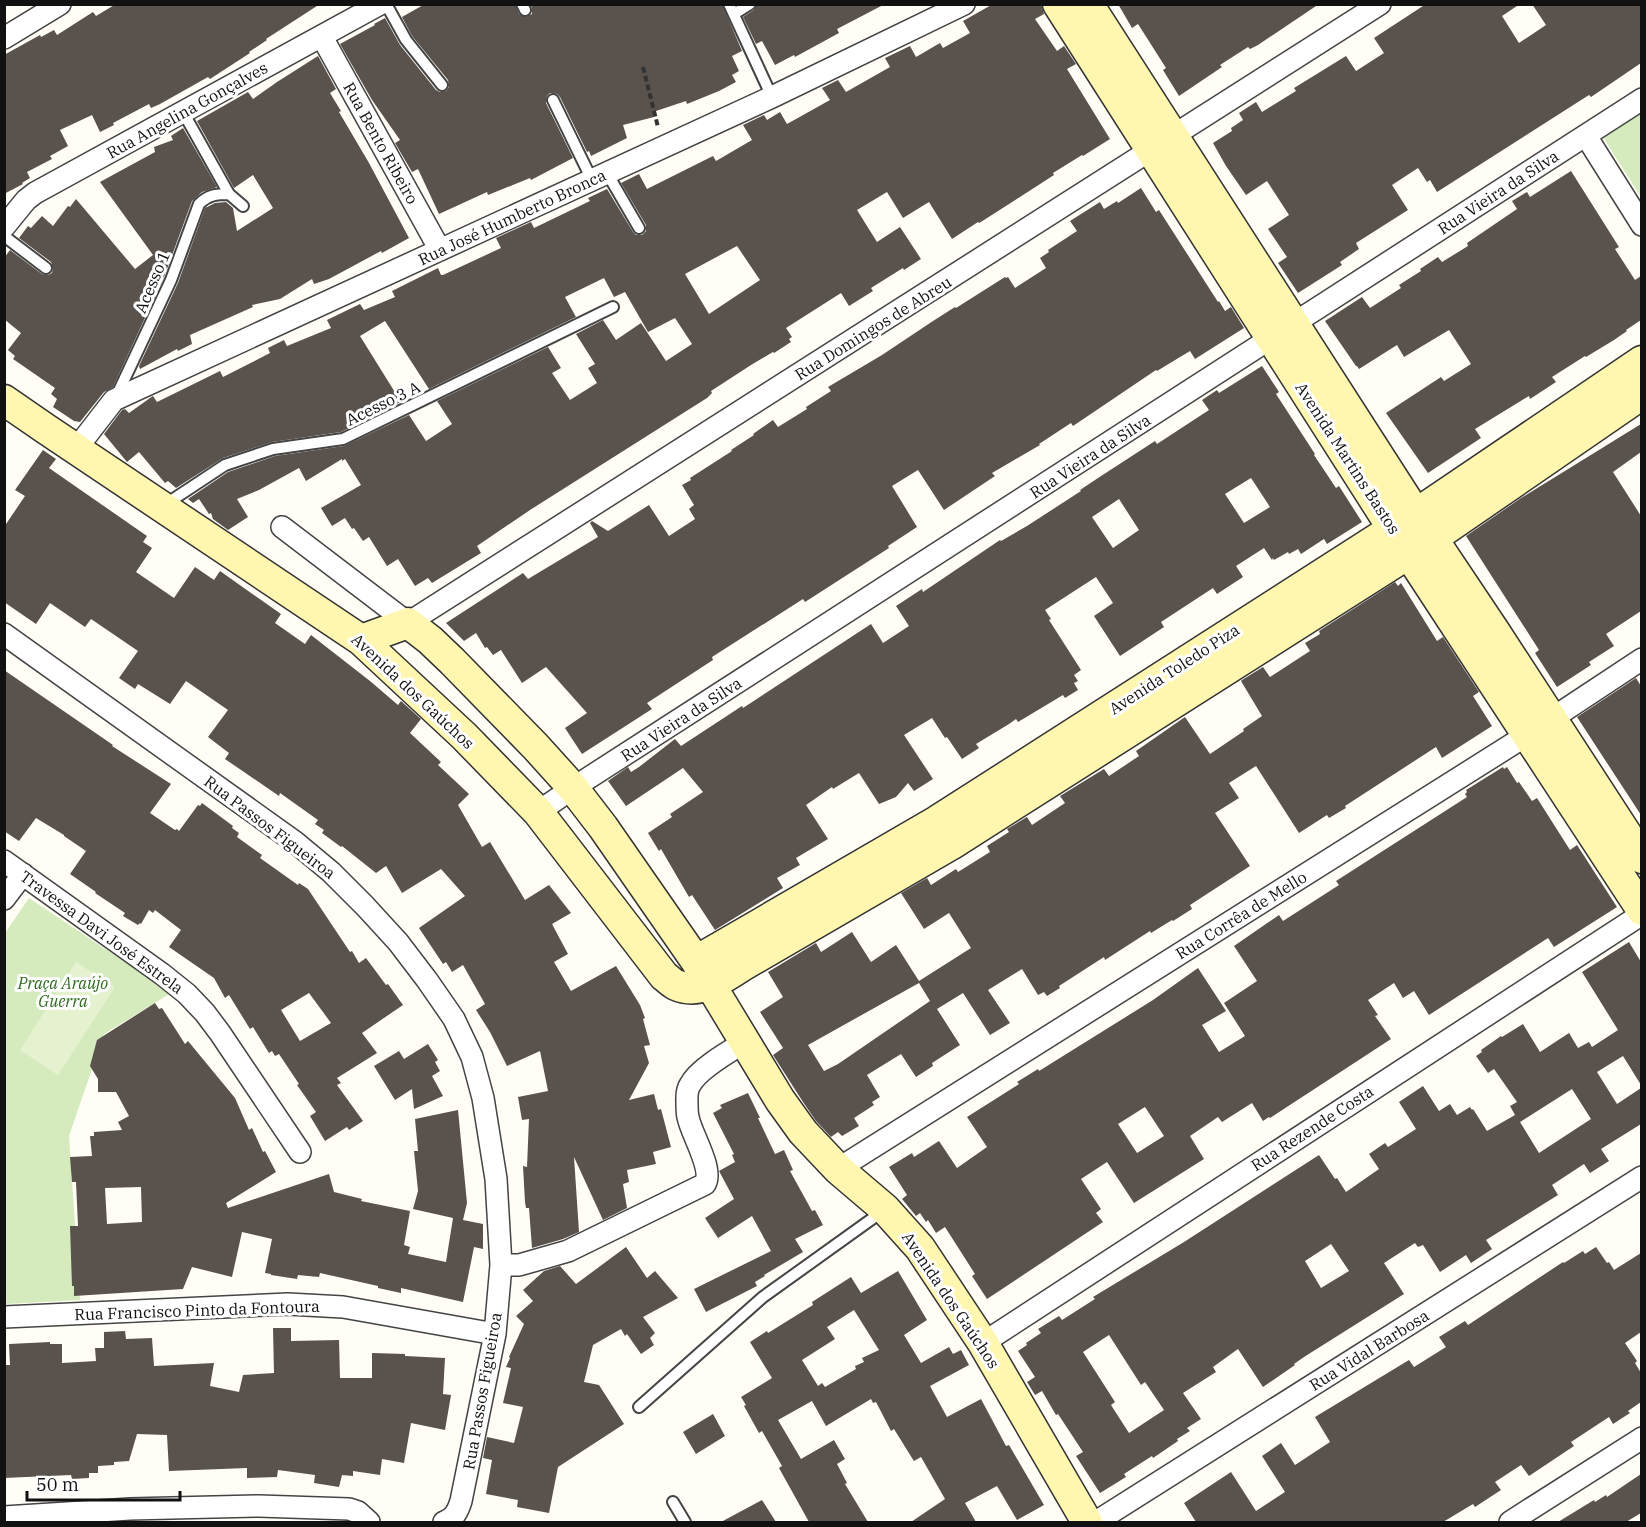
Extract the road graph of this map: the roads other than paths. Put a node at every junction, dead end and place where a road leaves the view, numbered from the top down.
1 (60, 4) edge
2 (380, 4) edge
3 (386, 4) edge
4 (750, 4) edge
5 (964, 4) edge
6 (1058, 4) edge
7 (1088, 4) edge
8 (1380, 4) edge
9 (732, 9) edge
10 (322, 36) junction
11 (4, 38) edge
12 (441, 85) dead end
13 (772, 97) junction
14 (1641, 99) edge
15 (553, 100) dead end
16 (183, 112) junction
17 (1586, 136) junction
18 (1162, 144) junction
19 (599, 177) junction
20 (229, 194) junction
21 (243, 206) dead end
22 (1641, 225) edge
23 (4, 227) edge
24 (639, 228) dead end
25 (4, 236) edge
26 (440, 250) junction
27 (46, 268) dead end
28 (613, 306) dead end
29 (1282, 331) junction
30 (1641, 361) edge
31 (1641, 394) edge
32 (4, 400) edge
33 (114, 400) junction
34 (76, 449) junction
35 (163, 506) junction
36 (1405, 520) junction
37 (282, 526) dead end
38 (1421, 546) junction
39 (1449, 589) junction
40 (408, 623) junction
41 (1496, 632) junction
42 (4, 634) edge
43 (361, 640) junction
44 (1471, 649) junction
45 (1641, 659) edge
46 (1171, 687) junction
47 (1539, 727) junction
48 (573, 788) junction
49 (538, 812) junction
50 (1641, 858) edge
51 (4, 861) edge
52 (23, 874) junction
53 (4, 899) edge
54 (1641, 912) edge
55 (704, 973) junction
56 (745, 1042) junction
57 (300, 1152) dead end
58 (838, 1169) junction
59 (1641, 1177) edge
60 (885, 1209) junction
61 (501, 1265) junction
62 (4, 1317) edge
63 (495, 1334) junction
64 (983, 1343) junction
65 (639, 1407) dead end
66 (1641, 1438) edge
67 (673, 1502) dead end
68 (259, 1514) edge
69 (130, 1516) edge
70 (4, 1517) edge
71 (369, 1522) edge
72 (444, 1522) edge
73 (686, 1522) edge
74 (1086, 1522) edge
75 (1096, 1522) edge
76 (1510, 1522) edge

1 - 11 street
2 - 10 street, Rua Angelina Gonçalves
3 - 12 lane
4 - 9 lane
5 - 13 street, Rua José Humberto Bronca
6 - 18 street, Avenida Martins Bastos
7 - 18 street, Avenida Martins Bastos
8 - 18 street, Rua Domingos de Abreu
9 - 13 lane
10 - 16 street, Rua Angelina Gonçalves
10 - 26 street, Rua Bento Ribeiro
13 - 19 street, Rua José Humberto Bronca
14 - 17 street, Rua Vieira da Silva
15 - 19 lane
16 - 20 lane
16 - 23 street, Rua Angelina Gonçalves
17 - 22 street
17 - 29 street, Rua Vieira da Silva
18 - 29 street, Avenida Martins Bastos
18 - 40 street, Rua Domingos de Abreu
19 - 24 lane
19 - 26 street, Rua José Humberto Bronca
20 - 21 lane
20 - 33 lane, Acesso 1
25 - 27 lane
26 - 33 street, Rua José Humberto Bronca
28 - 35 lane, Acesso 3 A
29 - 36 street, Avenida Martins Bastos
29 - 48 street, Rua Vieira da Silva
30 - 36 street, Avenida Toledo Piza
31 - 38 street, Avenida Toledo Piza
32 - 34 street, Avenida dos Gaúchos
33 - 34 street, Rua José Humberto Bronca
34 - 35 street, Avenida dos Gaúchos
35 - 43 street, Avenida dos Gaúchos
36 - 38 street, Avenida Martins Bastos
36 - 46 street, Avenida Toledo Piza
37 - 40 street, Avenida dos Gaúchos
38 - 39 street, Avenida Martins Bastos
38 - 46 street, Avenida Toledo Piza
39 - 41 street, Avenida Martins Bastos
39 - 44 street, Avenida Martins Bastos
40 - 43 street, Rua Domingos de Abreu
40 - 48 street, Avenida dos Gaúchos
41 - 44 street
41 - 47 street, Avenida Martins Bastos
42 - 61 street, Rua Passos Figueiroa
43 - 49 street, Avenida dos Gaúchos
44 - 47 street, Avenida Martins Bastos
45 - 47 street, Rua Corrêa de Mello
46 - 55 street, Avenida Toledo Piza
47 - 50 street, Avenida Martins Bastos
47 - 54 street, Avenida Martins Bastos
47 - 58 street, Rua Corrêa de Mello
48 - 49 street, Rua Vieira da Silva
48 - 55 street, Avenida dos Gaúchos
49 - 55 street, Avenida dos Gaúchos
51 - 52 street, Travessa Davi José Estrela
52 - 53 street
52 - 57 street, Travessa Davi José Estrela
54 - 64 street, Rua Rezende Costa
55 - 56 street, Avenida dos Gaúchos
56 - 58 street, Avenida dos Gaúchos
56 - 61 street
58 - 60 street, Avenida dos Gaúchos
59 - 75 street, Rua Vidal Barbosa
60 - 64 street, Avenida dos Gaúchos
60 - 65 lane
61 - 63 street, Rua Passos Figueiroa
62 - 63 street, Rua Francisco Pinto da Fontoura
63 - 72 street, Rua Passos Figueiroa
64 - 74 street, Avenida dos Gaúchos
66 - 76 street
67 - 73 lane
68 - 69 street
68 - 71 street
69 - 70 street

